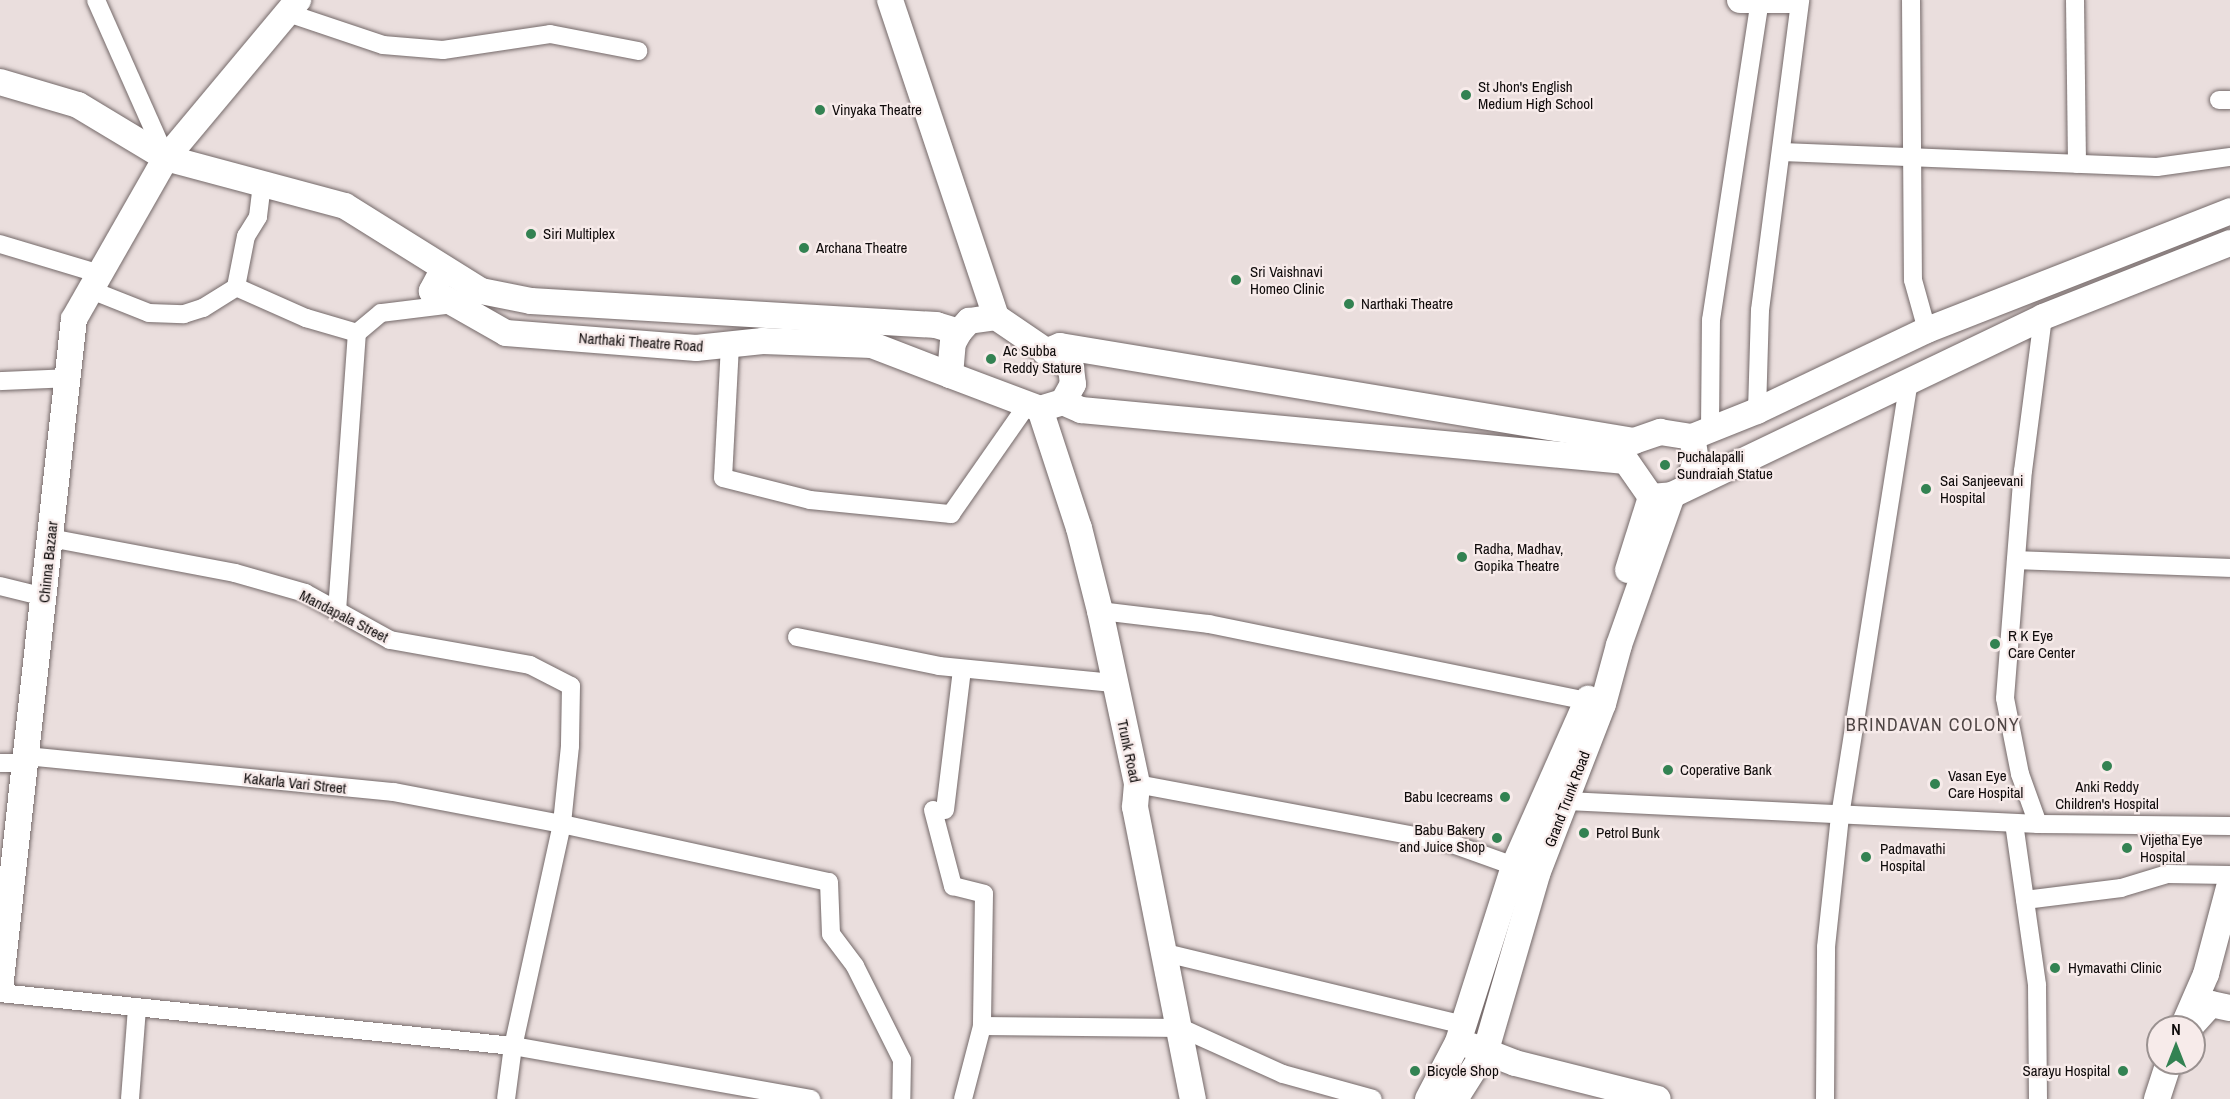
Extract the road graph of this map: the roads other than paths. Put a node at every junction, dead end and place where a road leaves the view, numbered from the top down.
1 (96, 0) edge
2 (890, 0) edge
3 (1794, 0) edge
4 (1800, 0) edge
5 (1911, 0) edge
6 (2074, 0) edge
7 (1750, 1) edge
8 (293, 6) edge
9 (638, 51) dead end
10 (0, 82) edge
11 (1782, 153) junction
12 (2230, 157) edge
13 (166, 158) junction
14 (1912, 159) junction
15 (2077, 164) junction
16 (262, 184) junction
17 (2230, 211) edge
18 (2230, 243) edge
19 (0, 244) edge
20 (443, 270) junction
21 (95, 282) junction
22 (236, 287) junction
23 (454, 304) junction
24 (996, 317) junction
25 (2043, 317) junction
26 (1927, 330) junction
27 (959, 332) junction
28 (357, 333) junction
29 (730, 345) junction
30 (1045, 352) junction
31 (950, 375) junction
32 (68, 378) junction
33 (1909, 378) junction
34 (0, 381) edge
35 (1043, 405) junction
36 (1757, 411) junction
37 (1701, 434) junction
38 (1630, 451) junction
39 (1670, 492) junction
40 (50, 538) junction
41 (2016, 560) junction
42 (2230, 568) edge
43 (0, 586) edge
44 (45, 597) junction
45 (337, 611) junction
46 (1100, 611) junction
47 (797, 637) dead end
48 (962, 669) junction
49 (1113, 683) junction
50 (1588, 701) junction
51 (17, 761) edge
52 (1137, 784) junction
53 (1567, 801) junction
54 (1840, 816) junction
55 (2014, 823) junction
56 (562, 824) junction
57 (2038, 824) junction
58 (2230, 826) edge
59 (1514, 866) junction
60 (2230, 875) edge
61 (2230, 884) edge
62 (2025, 900) junction
63 (1166, 953) junction
64 (0, 991) edge
65 (137, 1008) junction
66 (2230, 1008) edge
67 (2188, 1015) edge
68 (2201, 1015) edge
69 (982, 1026) junction
70 (1181, 1028) junction
71 (1460, 1034) junction
72 (513, 1046) junction
73 (1486, 1050) junction
74 (2165, 1075) edge
75 (130, 1099) edge
76 (506, 1099) edge
77 (811, 1099) edge
78 (901, 1099) edge
79 (963, 1099) edge
80 (1193, 1099) edge
81 (1373, 1099) edge
82 (1428, 1099) edge
83 (1455, 1099) edge
84 (1658, 1099) edge
85 (1825, 1099) edge
86 (2038, 1099) edge
87 (2157, 1099) edge

1 - 13 street
2 - 24 street
3 - 7 street
4 - 11 street
5 - 14 street
6 - 15 street
7 - 37 street
8 - 9 street
8 - 13 street, Chinna Bazaar
10 - 13 street
11 - 14 street
11 - 36 street
12 - 15 street
13 - 16 street
13 - 21 street, Chinna Bazaar
14 - 15 street
14 - 26 street
16 - 20 street
16 - 22 street
17 - 26 street
18 - 25 street
19 - 21 street
20 - 23 street, Narthaki Theatre Road
20 - 27 street
21 - 22 street
21 - 32 street, Chinna Bazaar
22 - 28 street
23 - 28 street
23 - 29 street, Narthaki Theatre Road
24 - 27 street
24 - 30 street
25 - 33 street
25 - 41 street
26 - 36 street
27 - 31 street
28 - 45 street
29 - 31 street, Narthaki Theatre Road
29 - 35 street
30 - 35 street
30 - 38 street
31 - 35 street, Narthaki Theatre Road
32 - 34 street
32 - 40 street, Chinna Bazaar
33 - 39 street
33 - 54 street
35 - 38 street, Narthaki Theatre Road
35 - 46 street, Trunk Road
36 - 37 street
37 - 38 street
37 - 39 street
38 - 39 street
39 - 50 street
39 - 53 street, Grand Trunk Road
40 - 44 street, Chinna Bazaar
40 - 45 street, Mandapala Street
41 - 42 street
41 - 57 street
43 - 44 street
44 - 51 street, Chinna Bazaar
45 - 56 street, Mandapala Street
46 - 49 street, Trunk Road
46 - 50 street
47 - 48 street
48 - 49 street
48 - 69 street
49 - 52 street, Trunk Road
50 - 59 street
51 - 56 street, Kakarla Vari Street
51 - 64 street, Chinna Bazaar
52 - 59 street
52 - 63 street, Trunk Road
53 - 54 street
53 - 73 street, Grand Trunk Road
54 - 55 street
54 - 85 street
55 - 57 street
55 - 62 street
56 - 72 street
56 - 78 street, Kakarla Vari Street
57 - 58 street
59 - 71 street
60 - 62 street
61 - 67 street
62 - 86 street
63 - 70 street, Trunk Road
63 - 71 street
64 - 65 street
65 - 72 street
65 - 75 street
66 - 68 street
69 - 70 street
69 - 79 street
70 - 80 street, Trunk Road
70 - 81 street
71 - 73 street
71 - 82 street
72 - 76 street
72 - 77 street
73 - 83 street, Grand Trunk Road
73 - 84 street
74 - 87 street

